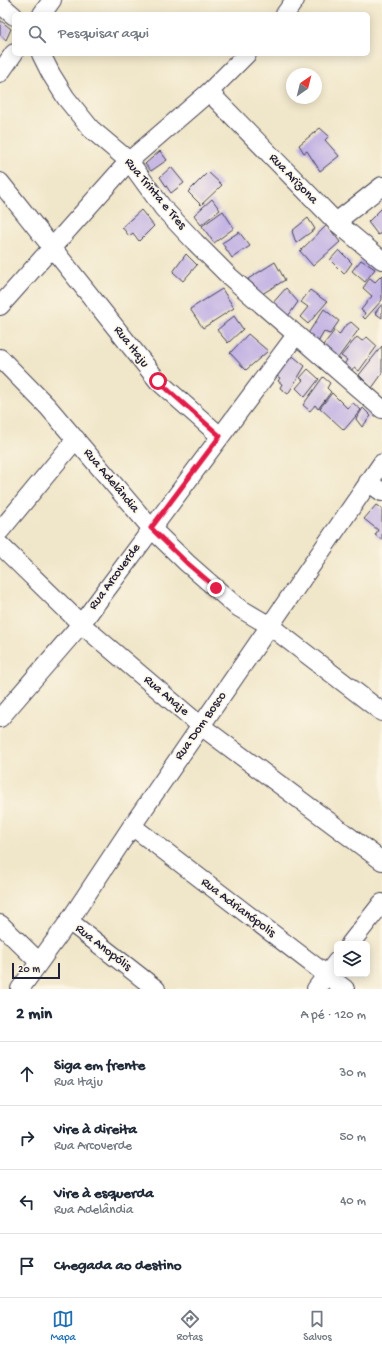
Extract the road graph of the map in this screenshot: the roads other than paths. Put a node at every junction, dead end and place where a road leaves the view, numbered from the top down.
1 (52, 0) edge
2 (295, 0) edge
3 (0, 4) edge
4 (43, 12) edge
5 (286, 12) edge
6 (12, 14) edge
7 (12, 56) edge
8 (43, 56) edge
9 (245, 56) edge
10 (0, 73) edge
11 (209, 92) junction
12 (130, 161) junction
13 (0, 182) edge
14 (382, 186) edge
15 (336, 222) junction
16 (52, 247) junction
17 (382, 260) edge
18 (0, 306) edge
19 (296, 335) junction
20 (0, 358) edge
21 (382, 409) edge
22 (220, 436) junction
23 (76, 440) junction
24 (382, 463) edge
25 (375, 487) edge
26 (151, 528) junction
27 (0, 531) edge
28 (0, 546) edge
29 (81, 624) junction
30 (270, 626) junction
31 (380, 707) edge
32 (0, 718) edge
33 (201, 726) junction
34 (132, 826) junction
35 (382, 862) edge
36 (382, 903) edge
37 (69, 921) junction
38 (0, 924) edge
39 (352, 941) edge
40 (39, 962) junction
41 (326, 975) edge
42 (20, 989) edge
43 (156, 989) edge
44 (345, 989) edge

1 - 4 street
2 - 5 street
3 - 6 street
7 - 10 street
8 - 12 street, Rua Trinta e Tres
9 - 11 street
11 - 12 street
11 - 15 street, Rua Arizona
12 - 16 street
12 - 19 street, Rua Trinta e Tres
13 - 16 street
14 - 15 street
15 - 17 street, Rua Arizona
16 - 18 street
16 - 22 street, Rua Itaju
19 - 21 street
19 - 22 street, Rua Arcoverde
20 - 23 street, Rua Adelândia
22 - 26 street, Rua Arcoverde
23 - 26 street, Rua Adelândia
23 - 27 street
24 - 25 street, Rua Dom Bosco
25 - 30 street, Rua Dom Bosco
26 - 29 street, Rua Arcoverde
26 - 30 street, Rua Adelândia
28 - 29 street, Rua Anaje
29 - 32 street, Rua Arcoverde
29 - 33 street, Rua Anaje
30 - 31 street, Rua Adelândia
30 - 33 street, Rua Dom Bosco
33 - 34 street, Rua Dom Bosco
33 - 35 street, Rua Anaje
34 - 37 street, Rua Dom Bosco
34 - 41 street, Rua Adrianópolis
36 - 39 street
37 - 40 street, Rua Dom Bosco
37 - 43 street, Rua Anopólis
38 - 40 street
40 - 42 street, Rua Dom Bosco
41 - 44 street, Rua Adrianópolis

